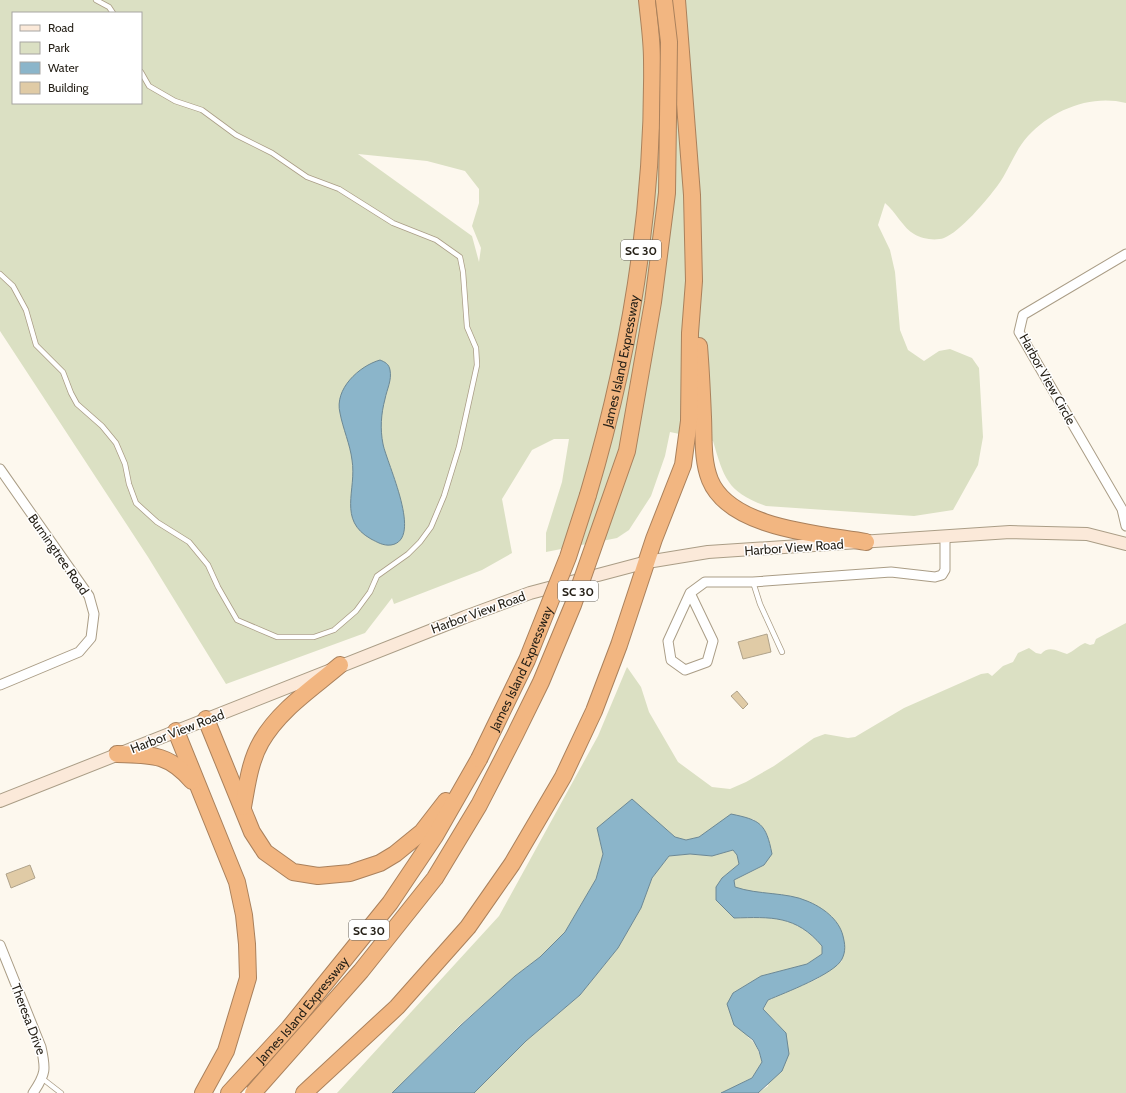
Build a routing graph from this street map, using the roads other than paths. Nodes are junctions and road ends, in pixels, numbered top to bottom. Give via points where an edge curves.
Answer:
1 (96, 0) edge
2 (647, 0) edge
3 (664, 0) edge
4 (677, 0) edge
5 (112, 12) edge
6 (142, 74) edge
7 (1126, 254) edge
8 (0, 274) edge
9 (694, 281) junction
10 (0, 469) edge
11 (1126, 526) edge
12 (945, 536) junction
13 (866, 542) junction
14 (1126, 544) edge
15 (647, 562) junction
16 (753, 582) junction
17 (690, 593) junction
18 (782, 652) dead end
19 (340, 665) junction
20 (0, 684) edge
21 (206, 720) junction
22 (176, 731) junction
23 (117, 754) junction
24 (479, 759) junction
25 (199, 790) junction
26 (0, 801) edge
27 (243, 807) junction
28 (0, 945) edge
29 (43, 1079) junction
30 (233, 1089) edge
31 (33, 1093) edge
32 (60, 1093) edge
33 (203, 1093) edge
34 (253, 1093) edge
35 (304, 1093) edge

1 - 5 lane via 109,7
2 - 24 highway, James Island Expressway / SC 30, bridge via 652,59 650,154 642,249 616,394 599,459 568,557 527,660
3 - 34 highway, James Island Expressway / SC 30, bridge via 669,42 667,193 653,302 627,451 573,606 541,682 511,742 479,805 435,878 361,971
4 - 9 highway via 692,195
6 - 8 lane via 149,86 176,101 202,110 236,135 272,153 307,176 339,189 393,222 436,240 460,257 467,327 476,348 477,365 459,447 431,527 408,554 377,576 370,592 356,611 334,630 314,637 277,636 237,620 208,565 189,542 157,522 136,503 116,443 102,426 77,404 63,372 36,345 26,310 13,286
7 - 11 street, Harbor View Circle via 1023,315 1019,332 1122,509
9 - 13 highway via 702,376 704,454 710,480 718,495 740,512 783,528
9 - 15 highway via 686,448 678,478
10 - 20 street, Burningtree Road via 89,596 94,614 91,638 79,652
12 - 13 main road, Harbor View Road
12 - 14 main road, Harbor View Road via 1010,532 1087,534
12 - 16 street via 945,570 942,575 935,577 891,572
13 - 15 main road, Harbor View Road via 708,552
15 - 19 main road, Harbor View Road via 530,593
15 - 35 highway via 594,710 563,777 512,864 468,927 397,1007
16 - 17 street via 705,582
16 - 18 lane
17 - 17 street via 713,641 707,662 685,670 671,660 668,641
19 - 21 main road, Harbor View Road
19 - 27 highway via 282,714 260,742 250,771
21 - 22 main road, Harbor View Road
21 - 27 highway
22 - 23 main road, Harbor View Road
22 - 25 highway
23 - 25 highway via 151,756 172,762
23 - 26 main road, Harbor View Road
24 - 27 highway via 422,832 380,863 350,873 318,876 293,872 265,852 252,832
24 - 30 highway, James Island Expressway / SC 30 via 435,836 390,903 289,1028
25 - 33 highway via 236,882 244,915 248,978 226,1051
28 - 29 street, Theresa Drive via 41,1047 45,1064
29 - 31 street
29 - 32 lane

